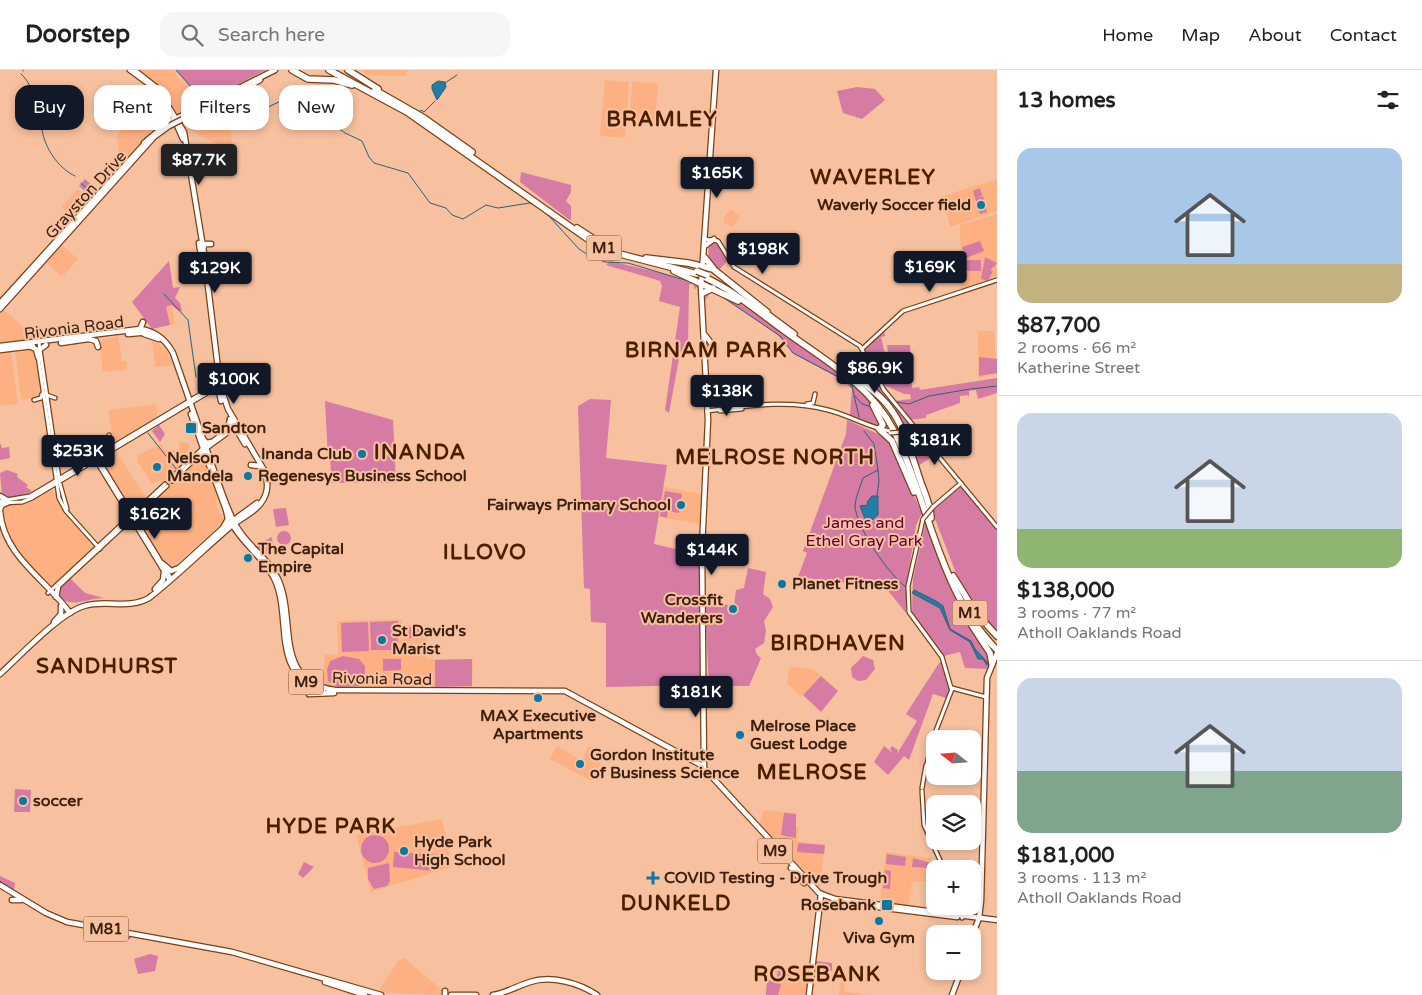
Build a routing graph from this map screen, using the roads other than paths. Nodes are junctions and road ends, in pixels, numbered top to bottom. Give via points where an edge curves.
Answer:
1 (132, 70) edge
2 (275, 70) edge
3 (281, 70) edge
4 (293, 70) edge
5 (329, 70) edge
6 (338, 70) edge
7 (348, 70) edge
8 (716, 70) edge
9 (260, 80) junction
10 (245, 85) edge
11 (251, 85) edge
12 (378, 96) junction
13 (395, 101) junction
14 (181, 116) edge
15 (181, 117) edge
16 (176, 118) junction
17 (181, 118) edge
18 (423, 120) junction
19 (171, 123) edge
20 (171, 123) edge
21 (171, 124) edge
22 (432, 126) junction
23 (158, 130) edge
24 (164, 130) edge
25 (183, 130) edge
26 (182, 133) junction
27 (152, 139) junction
28 (146, 147) junction
29 (138, 150) junction
30 (138, 156) junction
31 (121, 162) dead end
32 (128, 162) junction
33 (130, 170) dead end
34 (703, 239) junction
35 (714, 240) junction
36 (211, 244) dead end
37 (705, 246) junction
38 (203, 248) junction
39 (704, 258) junction
40 (715, 270) junction
41 (701, 277) junction
42 (997, 280) edge
43 (1, 307) edge
44 (752, 308) junction
45 (774, 318) junction
46 (144, 322) dead end
47 (210, 322) junction
48 (158, 329) dead end
49 (105, 330) dead end
50 (141, 331) junction
51 (110, 334) junction
52 (705, 334) junction
53 (159, 337) junction
54 (89, 339) junction
55 (65, 340) junction
56 (710, 343) dead end
57 (38, 345) junction
58 (0, 346) edge
59 (29, 347) junction
60 (98, 347) dead end
61 (862, 348) junction
62 (0, 350) edge
63 (38, 357) junction
64 (853, 379) junction
65 (217, 387) junction
66 (42, 388) junction
67 (46, 393) junction
68 (815, 394) dead end
69 (34, 400) dead end
70 (188, 403) junction
71 (48, 404) junction
72 (796, 404) junction
73 (725, 409) junction
74 (709, 412) junction
75 (194, 414) junction
76 (881, 419) junction
77 (230, 420) junction
78 (909, 422) junction
79 (235, 426) junction
80 (196, 428) junction
81 (880, 430) junction
82 (908, 430) junction
83 (889, 432) junction
84 (222, 433) junction
85 (202, 438) junction
86 (892, 441) junction
87 (121, 442) junction
88 (212, 442) junction
89 (930, 446) junction
90 (204, 450) junction
91 (106, 451) junction
92 (253, 457) junction
93 (96, 458) junction
94 (259, 466) junction
95 (57, 470) junction
96 (214, 470) junction
97 (68, 475) junction
98 (214, 477) junction
99 (108, 479) junction
100 (58, 481) junction
101 (961, 483) junction
102 (49, 486) junction
103 (60, 488) junction
104 (59, 492) junction
105 (0, 496) edge
106 (8, 501) junction
107 (0, 502) edge
108 (141, 507) junction
109 (128, 508) junction
110 (227, 509) junction
111 (0, 510) edge
112 (925, 511) junction
113 (241, 515) junction
114 (132, 517) junction
115 (931, 518) junction
116 (127, 524) junction
117 (234, 524) junction
118 (136, 527) junction
119 (997, 527) edge
120 (0, 532) edge
121 (216, 534) junction
122 (222, 534) junction
123 (242, 539) junction
124 (102, 548) junction
125 (162, 564) junction
126 (179, 569) junction
127 (164, 572) junction
128 (952, 574) junction
129 (171, 579) junction
130 (58, 587) junction
131 (155, 589) junction
132 (50, 593) junction
133 (284, 598) junction
134 (59, 602) junction
135 (74, 606) junction
136 (68, 612) junction
137 (286, 613) junction
138 (54, 622) junction
139 (995, 635) edge
140 (997, 646) edge
141 (994, 660) edge
142 (0, 671) edge
143 (0, 674) edge
144 (704, 680) junction
145 (698, 687) dead end
146 (951, 688) junction
147 (326, 689) junction
148 (560, 689) junction
149 (574, 689) dead end
150 (552, 690) junction
151 (334, 693) junction
152 (344, 693) junction
153 (309, 694) dead end
154 (986, 698) junction
155 (704, 768) junction
156 (940, 860) edge
157 (0, 886) edge
158 (986, 890) dead end
159 (11, 894) junction
160 (822, 896) junction
161 (981, 899) joint
162 (21, 900) junction
163 (978, 915) edge
164 (980, 915) edge
165 (980, 915) edge
166 (962, 917) junction
167 (970, 917) junction
168 (980, 919) junction
169 (997, 922) edge
170 (977, 925) edge
171 (978, 925) edge
172 (563, 976) dead end
173 (959, 980) edge
174 (565, 982) junction
175 (365, 995) edge
176 (381, 995) edge
177 (451, 995) edge
178 (476, 995) edge
179 (493, 995) edge
180 (503, 995) edge
181 (596, 995) edge
182 (810, 995) edge
183 (954, 995) edge

1 - 16 main road via 154,88
2 - 10 main road, Grayston Drive
3 - 9 main road, Grayston Drive
4 - 12 highway via 308,78 347,83
5 - 12 highway, M1
6 - 13 highway, M1
7 - 13 highway
8 - 34 main road
9 - 11 main road
9 - 27 main road, Grayston Drive, bridge via 169,126
12 - 18 highway, M1
13 - 18 highway, M1
14 - 16 main road
15 - 16 main road
16 - 19 main road
16 - 20 main road
16 - 26 main road
17 - 27 main road, Grayston Drive, bridge via 168,124
18 - 22 highway, M1
21 - 26 main road
22 - 41 highway, M1 via 594,239
22 - 41 highway, M1 via 582,236 605,249
23 - 29 main road
24 - 28 main road
25 - 26 main road
26 - 38 main road
26 - 47 main road
27 - 28 main road, Grayston Drive
27 - 29 main road, Grayston Drive
28 - 30 main road, Grayston Drive
29 - 32 main road, Grayston Drive
30 - 33 main road
30 - 43 main road, Grayston Drive
31 - 32 main road
32 - 43 main road, Grayston Drive
34 - 35 street
34 - 37 main road
34 - 37 main road
35 - 37 main road
35 - 61 street via 721,244 730,264
36 - 38 main road via 204,244
37 - 39 main road
38 - 47 main road
39 - 40 highway
39 - 41 highway
40 - 41 highway
40 - 45 highway
41 - 44 highway, M1
41 - 44 highway via 707,289 713,288
41 - 45 highway, M1 via 728,286
41 - 52 main road
41 - 74 main road
42 - 61 street via 906,310
44 - 64 highway, M1
45 - 64 highway, M1
46 - 50 main road
47 - 65 main road
48 - 53 main road
49 - 51 main road
50 - 51 main road, Rivonia Road / M9
50 - 53 main road
50 - 53 main road, Rivonia Road / M9 via 151,331
50 - 54 main road, Rivonia Road / M9
51 - 55 main road, Rivonia Road / M9 via 78,335
52 - 56 main road
52 - 74 main road
53 - 70 main road, Rivonia Road / M9 via 173,353
54 - 55 main road, Rivonia Road / M9
54 - 60 main road via 96,340
55 - 57 main road, Rivonia Road / M9
55 - 57 main road, Rivonia Road / M9
57 - 58 main road, Rivonia Road / M9
57 - 59 main road, Rivonia Road / M9
57 - 63 street
57 - 67 street
59 - 62 main road, Rivonia Road / M9
59 - 63 main road via 36,349
61 - 78 street via 881,386
63 - 66 street
64 - 76 highway
64 - 82 highway via 886,401
64 - 112 highway, M1 via 890,425
64 - 115 highway, M1 via 875,397 895,426
65 - 70 street
65 - 70 street
65 - 77 main road
65 - 79 main road
66 - 69 street via 42,398
66 - 95 street
67 - 71 street
67 - 71 street via 53,398
68 - 72 street via 811,404
70 - 75 main road, Rivonia Road / M9
70 - 80 main road, Rivonia Road / M9
70 - 87 street
70 - 93 street
71 - 95 street
72 - 73 street via 744,404
72 - 81 street via 834,412
73 - 74 street
73 - 81 street via 795,406 831,412
74 - 144 main road via 702,548
74 - 155 main road via 704,545
75 - 80 main road
75 - 85 main road, Rivonia Road / M9
76 - 81 highway via 883,425
76 - 83 highway
77 - 79 main road
77 - 84 main road
78 - 82 street
78 - 82 street
79 - 84 street
79 - 90 street
79 - 92 main road
79 - 117 main road via 262,466 267,480 264,498
80 - 90 main road, Rivonia Road / M9
81 - 83 street
81 - 86 highway
82 - 83 street, bridge
82 - 89 street
82 - 89 street via 917,432
82 - 115 highway
83 - 86 highway
84 - 88 street
85 - 88 main road via 207,443
85 - 90 main road, Rivonia Road / M9
86 - 112 highway
87 - 91 street
87 - 91 street via 116,443 110,437
88 - 90 street
89 - 101 street
90 - 90 street via 171,480
90 - 96 main road, Rivonia Road / M9
90 - 98 main road, Rivonia Road / M9
91 - 93 street
92 - 94 main road
92 - 94 main road via 251,465
93 - 97 street
93 - 99 street
94 - 113 main road via 264,481 263,493 256,504
95 - 97 street
95 - 100 street
95 - 102 street
96 - 98 main road
96 - 110 main road, Rivonia Road / M9 via 220,485 225,487
97 - 100 street
97 - 103 street
98 - 110 main road, Rivonia Road / M9
99 - 109 street
99 - 114 street
100 - 102 street
100 - 103 street
100 - 104 street
101 - 119 street
101 - 146 street, bridge via 923,518 908,588 909,614 942,657
102 - 104 street
102 - 106 street
103 - 124 street via 67,509
104 - 124 street via 64,508
105 - 106 main road
106 - 107 street
106 - 111 main road
108 - 109 street via 133,512
108 - 114 street
108 - 114 street via 166,485
109 - 114 street
110 - 113 main road via 234,516
110 - 117 main road, Rivonia Road / M9
110 - 121 main road via 227,522
111 - 132 main road via 8,543
112 - 141 highway, M1 via 972,626
113 - 117 main road
114 - 116 street
114 - 118 street
114 - 124 street
114 - 125 street
115 - 128 highway, M1
116 - 118 street
116 - 124 street
117 - 121 main road
117 - 122 main road
117 - 123 main road, Rivonia Road / M9
117 - 133 main road, Rivonia Road / M9 via 275,572
118 - 127 street
120 - 132 main road via 10,550
121 - 126 main road
122 - 123 main road via 232,531
122 - 126 main road
123 - 151 main road, Rivonia Road / M9 via 276,583 282,605 286,649 292,666 308,684
124 - 130 street
124 - 132 street
125 - 126 main road via 171,571
125 - 129 street
126 - 129 main road
127 - 129 street
127 - 131 main road via 163,580
128 - 139 highway via 968,603
128 - 140 highway, M1 via 969,611
129 - 131 main road
129 - 136 main road via 138,603 122,606 93,604
130 - 132 street
130 - 134 main road
131 - 135 main road via 134,601 94,601
132 - 134 main road
132 - 134 main road
133 - 137 main road, Rivonia Road / M9
133 - 137 main road via 291,606
134 - 135 main road
134 - 136 main road
134 - 138 main road via 61,614
135 - 136 main road
136 - 138 main road
136 - 143 main road
137 - 147 main road, Rivonia Road / M9 via 293,660 309,680
138 - 142 main road
141 - 154 main road
144 - 145 main road
144 - 155 main road
146 - 154 street
146 - 156 street via 922,791 924,825
147 - 150 main road, Rivonia Road / M9
147 - 152 main road
148 - 149 main road
148 - 150 main road, M9
148 - 155 main road, M9
150 - 152 main road, Rivonia Road / M9
150 - 155 main road, M9 via 570,695
151 - 152 main road, Rivonia Road / M9
151 - 153 main road
154 - 161 main road
155 - 160 main road, M9 via 801,878
157 - 159 main road, M81
157 - 176 main road, M81 via 68,922 232,952
158 - 161 main road
159 - 162 main road, M81
159 - 162 main road via 12,900
160 - 166 main road, M9
160 - 182 main road
162 - 175 main road, M81 via 50,919 68,925 252,959
163 - 167 main road
164 - 168 main road
165 - 168 main road
166 - 167 main road, M9
166 - 168 main road, M9
167 - 168 main road, M9
168 - 169 main road, M9
168 - 170 main road
168 - 171 main road
172 - 174 main road
173 - 183 main road
174 - 179 main road via 537,980
174 - 181 main road
177 - 178 main road
180 - 181 main road via 531,984 551,981

